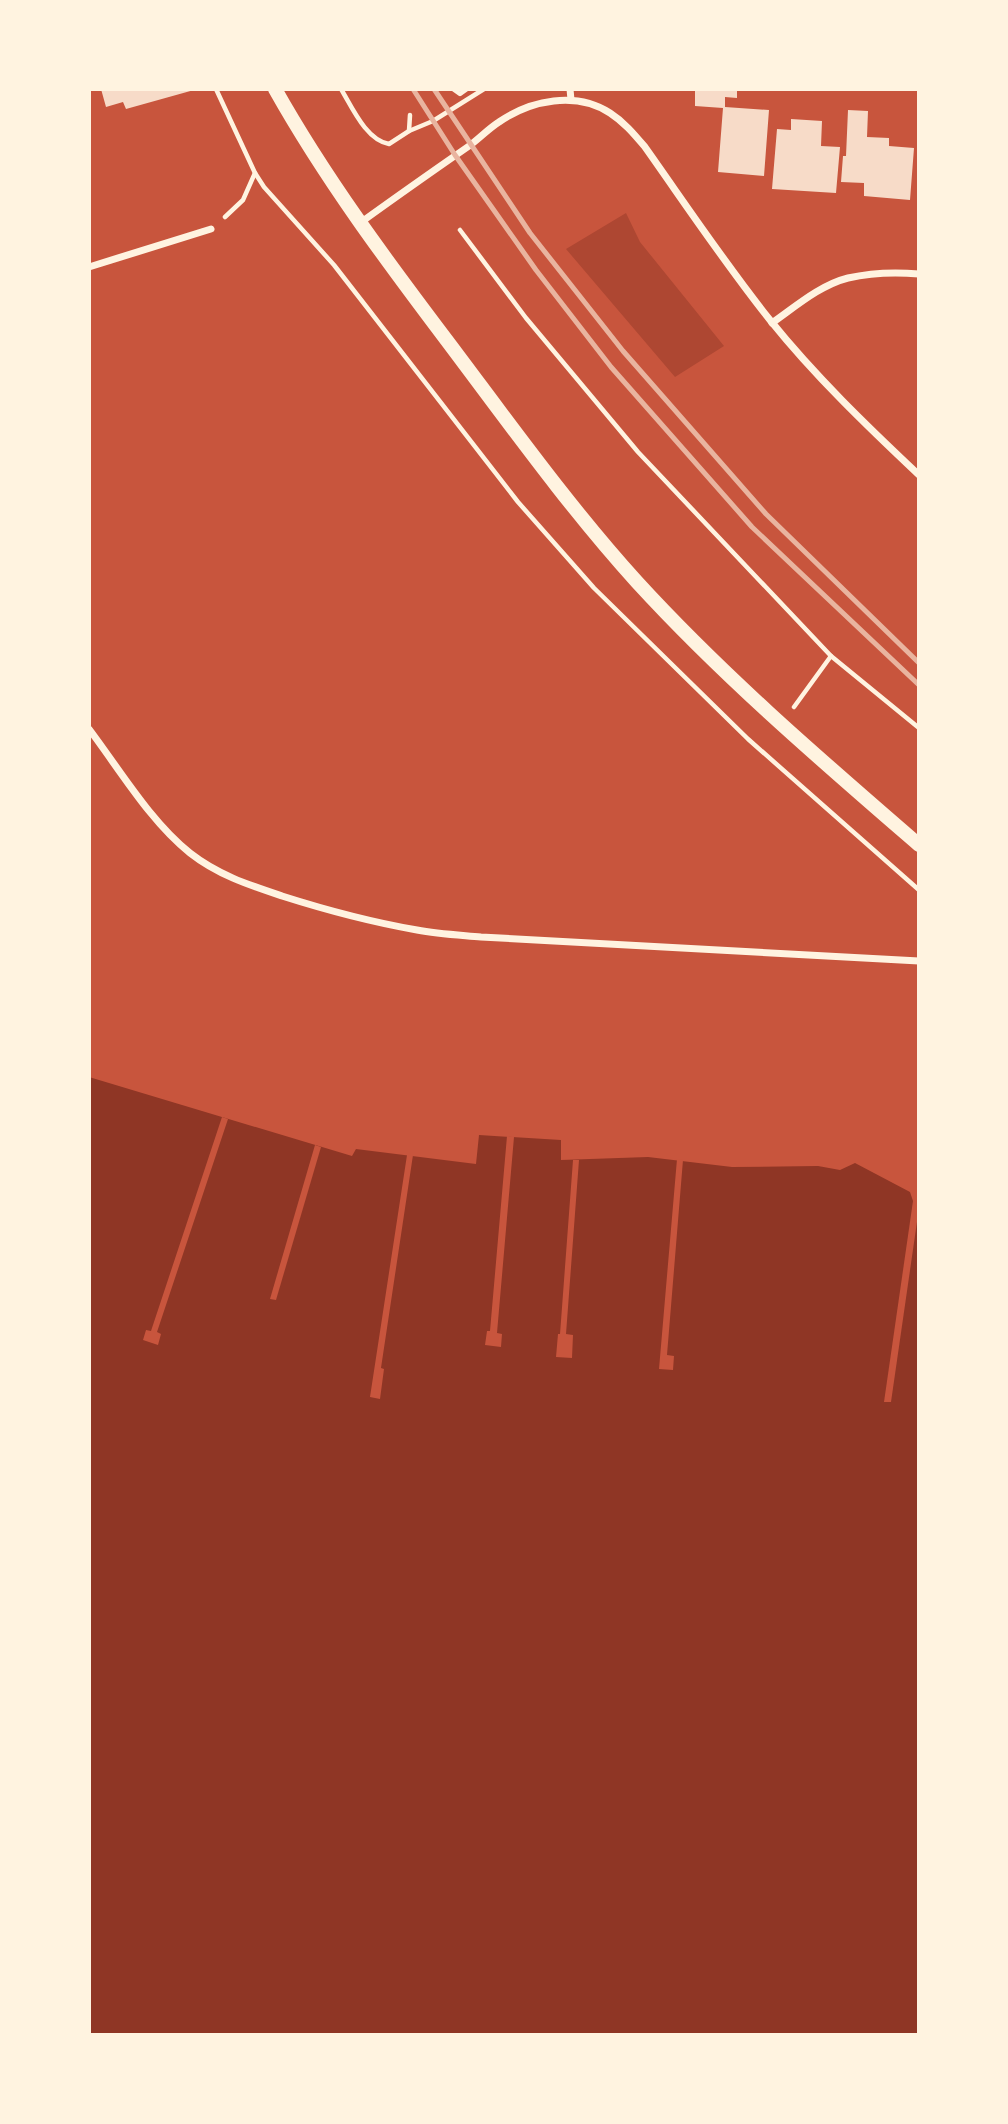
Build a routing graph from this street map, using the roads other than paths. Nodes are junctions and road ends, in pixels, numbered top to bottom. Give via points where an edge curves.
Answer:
1 (275, 89) edge
2 (570, 89) edge
3 (571, 100) junction
4 (360, 223) junction
5 (211, 229) road end
6 (89, 267) edge
7 (919, 274) edge
8 (772, 323) junction
9 (919, 475) edge
10 (89, 729) edge
11 (919, 845) edge
12 (919, 961) edge

1 - 4 main road
2 - 3 street
3 - 4 street via 531,105 498,122
3 - 8 street via 592,104 629,128
4 - 11 main road via 545,471 636,581 780,723
5 - 6 street
7 - 8 street via 846,279 820,290
8 - 9 street
10 - 12 street via 171,836 207,866 315,906 419,931 481,937

